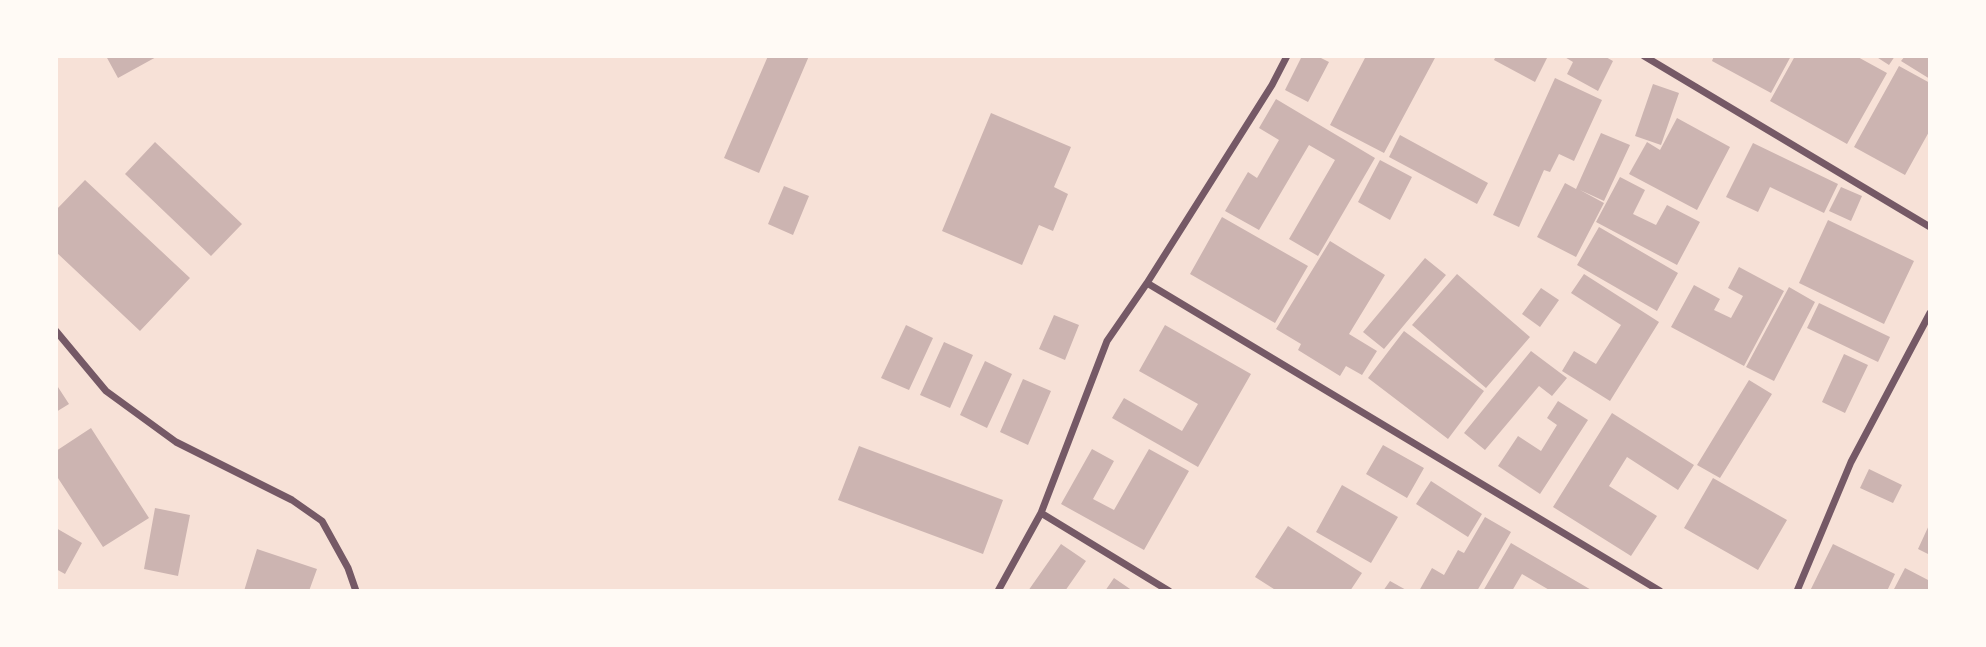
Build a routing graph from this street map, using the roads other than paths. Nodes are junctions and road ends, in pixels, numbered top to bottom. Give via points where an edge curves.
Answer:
1 (1287, 56) edge
2 (1644, 56) edge
3 (1930, 227) edge
4 (1147, 283) junction
5 (1930, 313) edge
6 (56, 331) edge
7 (1041, 513) junction
8 (356, 591) edge
9 (998, 591) edge
10 (1169, 591) edge
11 (1660, 591) edge
12 (1797, 591) edge

1 - 4 street
2 - 3 street
4 - 7 street via 1107,341
4 - 11 street
5 - 12 street via 1852,463
6 - 8 street via 106,391 176,442 292,500 322,521
7 - 9 street
7 - 10 street

